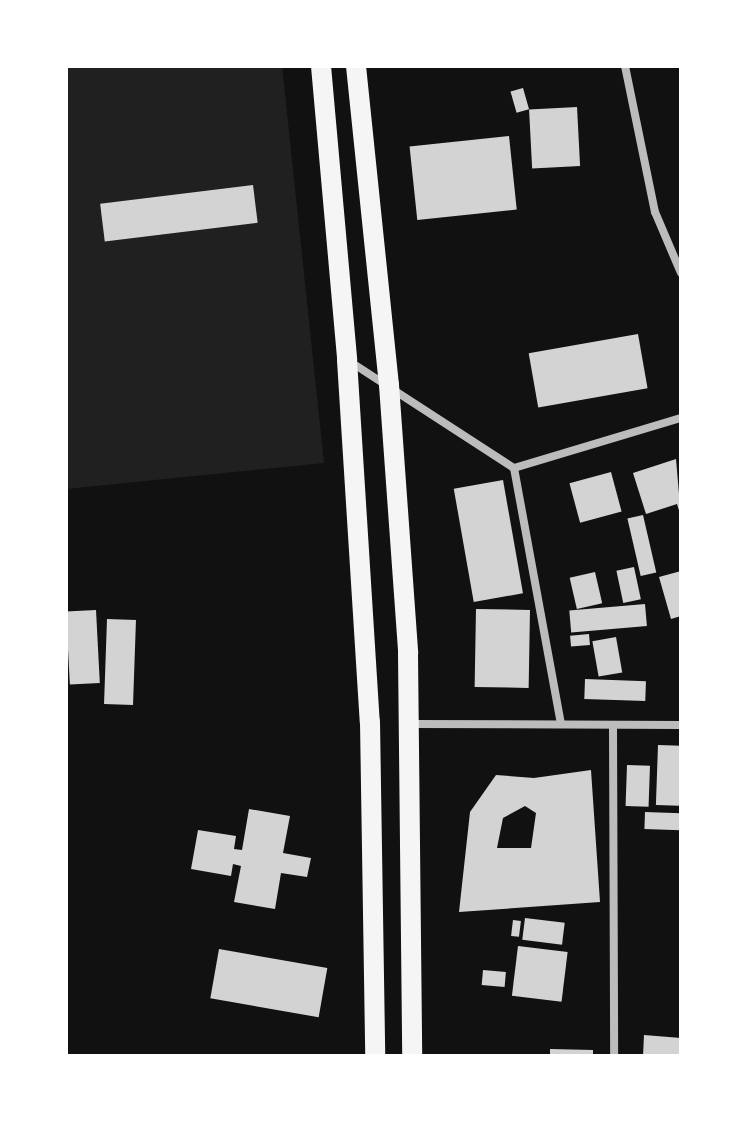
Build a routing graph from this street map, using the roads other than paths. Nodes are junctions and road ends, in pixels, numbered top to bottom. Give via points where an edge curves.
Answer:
1 (321, 66) edge
2 (356, 66) edge
3 (625, 66) edge
4 (681, 273) edge
5 (347, 360) junction
6 (389, 385) junction
7 (681, 418) edge
8 (514, 468) junction
9 (411, 724) junction
10 (561, 724) junction
11 (613, 725) junction
12 (681, 725) edge
13 (375, 1056) edge
14 (412, 1056) edge
15 (614, 1056) edge

1 - 5 main road
2 - 6 main road
3 - 4 street via 655,212
5 - 6 street
5 - 13 main road via 370,722
6 - 8 street
6 - 9 main road
7 - 8 street
8 - 10 street
9 - 10 street
9 - 14 main road
10 - 11 street
11 - 12 street
11 - 15 street

